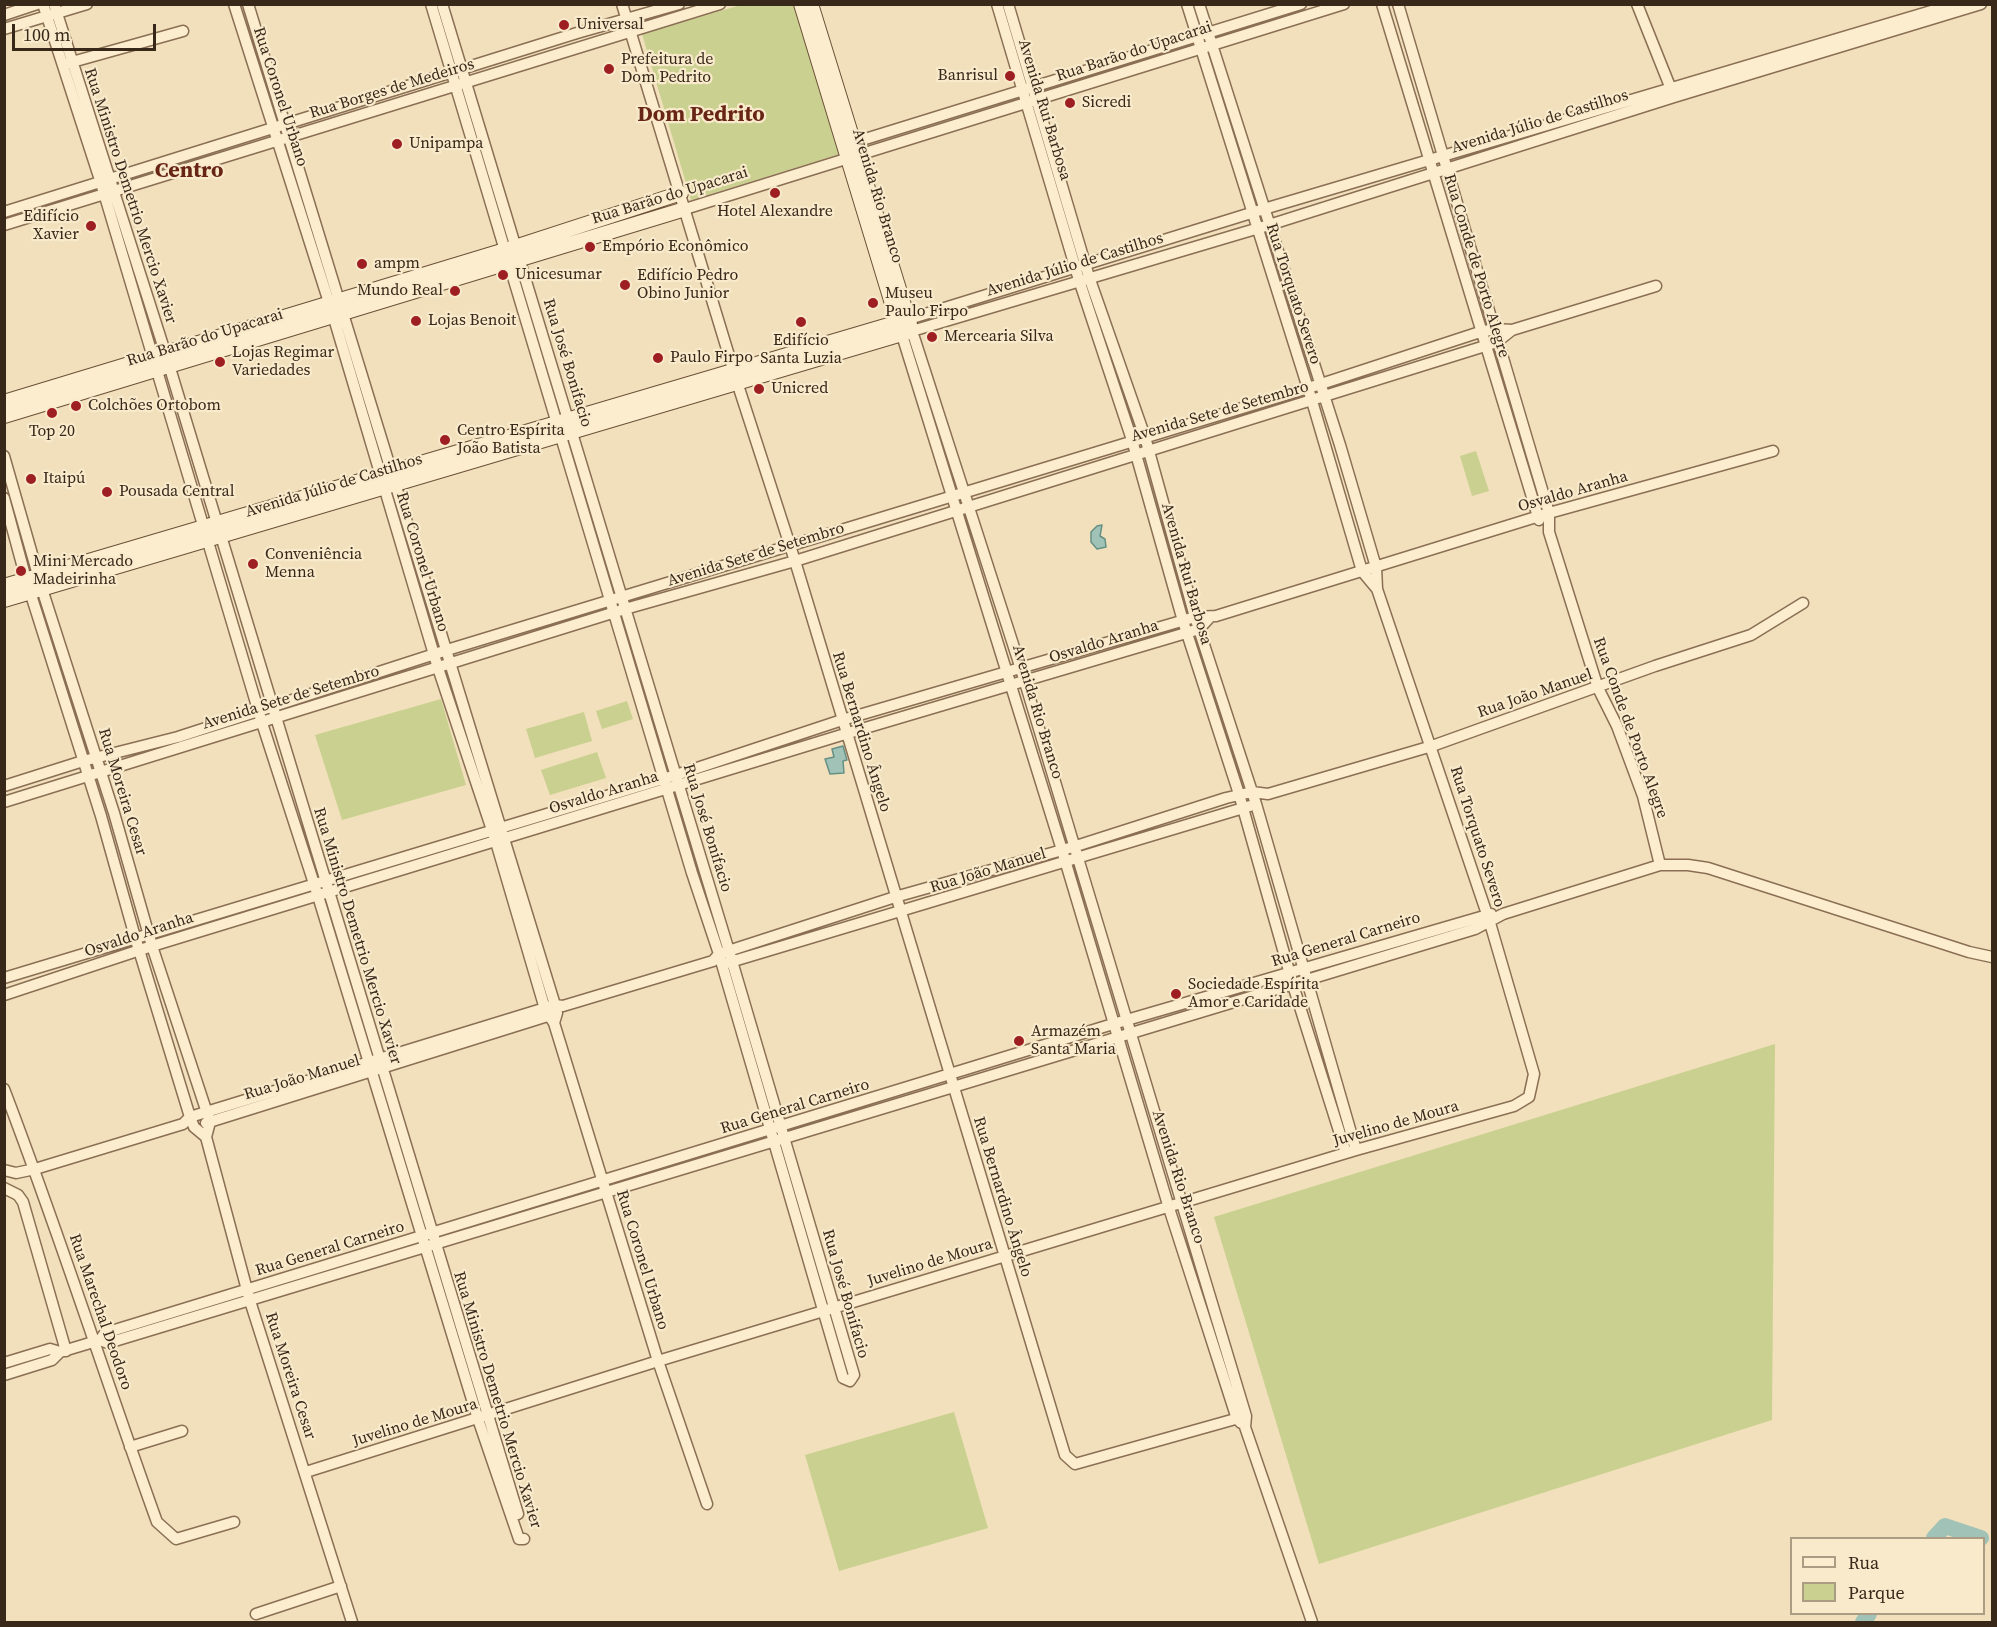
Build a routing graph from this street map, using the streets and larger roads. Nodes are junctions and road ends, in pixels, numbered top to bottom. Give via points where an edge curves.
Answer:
1 (38, 4) edge
2 (43, 4) edge
3 (87, 4) edge
4 (234, 4) edge
5 (248, 4) edge
6 (431, 4) edge
7 (442, 4) edge
8 (622, 4) edge
9 (720, 4) edge
10 (801, 4) edge
11 (811, 4) edge
12 (997, 4) edge
13 (1008, 4) edge
14 (1187, 4) edge
15 (1199, 4) edge
16 (1301, 4) edge
17 (1344, 4) edge
18 (1382, 4) edge
19 (1398, 4) edge
20 (1637, 4) edge
21 (1955, 4) edge
22 (1981, 4) edge
23 (1287, 9) junction
24 (674, 10) edge
25 (53, 11) edge
26 (4, 15) edge
27 (627, 20) junction
28 (1292, 21) junction
29 (4, 29) edge
30 (183, 31) dead end
31 (631, 32) junction
32 (578, 33) junction
33 (1203, 35) junction
34 (260, 41) junction
35 (247, 46) junction
36 (582, 47) junction
37 (1207, 47) junction
38 (1794, 56) junction
39 (824, 58) junction
40 (67, 64) junction
41 (1109, 64) junction
42 (1417, 71) junction
43 (456, 72) junction
44 (1403, 75) junction
45 (1074, 76) junction
46 (1113, 76) junction
47 (460, 83) junction
48 (1078, 88) junction
49 (1028, 90) junction
50 (1673, 92) junction
51 (368, 98) junction
52 (1032, 102) junction
53 (372, 111) junction
54 (279, 125) junction
55 (1551, 129) junction
56 (289, 137) junction
57 (278, 140) junction
58 (232, 141) junction
59 (851, 150) junction
60 (237, 153) junction
61 (1442, 157) junction
62 (1429, 160) junction
63 (1250, 164) junction
64 (152, 166) junction
65 (1237, 168) junction
66 (1445, 169) junction
67 (1432, 173) junction
68 (156, 178) junction
69 (106, 181) junction
70 (109, 193) junction
71 (681, 193) junction
72 (58, 196) junction
73 (63, 207) junction
74 (685, 209) junction
75 (1264, 209) junction
76 (4, 212) edge
77 (1251, 213) junction
78 (309, 219) junction
79 (4, 225) edge
80 (1269, 225) junction
81 (1256, 228) junction
82 (1470, 249) junction
83 (1456, 251) junction
84 (512, 255) junction
85 (1081, 266) junction
86 (1084, 279) junction
87 (1034, 281) junction
88 (1656, 286) dead end
89 (1038, 293) junction
90 (1295, 303) junction
91 (953, 305) junction
92 (1282, 307) junction
93 (336, 308) junction
94 (957, 318) junction
95 (1098, 319) junction
96 (905, 327) junction
97 (1495, 329) junction
98 (1512, 330) junction
99 (1480, 332) junction
100 (1498, 341) junction
101 (1485, 346) junction
102 (161, 362) junction
103 (1362, 371) junction
104 (735, 376) junction
105 (1321, 384) junction
106 (1366, 384) junction
107 (1512, 387) junction
108 (1308, 388) junction
109 (1498, 391) junction
110 (1325, 397) junction
111 (1312, 401) junction
112 (4, 402) edge
113 (4, 416) edge
114 (565, 427) junction
115 (1145, 437) junction
116 (1132, 440) junction
117 (1340, 445) junction
118 (1148, 449) junction
119 (1326, 449) junction
120 (1773, 451) dead end
121 (1135, 453) junction
122 (5, 460) edge
123 (387, 480) junction
124 (1160, 491) junction
125 (964, 492) junction
126 (1147, 495) junction
127 (953, 496) junction
128 (4, 498) edge
129 (962, 507) junction
130 (1549, 513) junction
131 (1536, 517) junction
132 (408, 529) junction
133 (213, 532) junction
134 (397, 532) junction
135 (1549, 532) junction
136 (27, 534) junction
137 (15, 537) junction
138 (790, 546) junction
139 (795, 561) junction
140 (986, 561) junction
141 (974, 565) junction
142 (1376, 567) junction
143 (1362, 572) junction
144 (34, 583) junction
145 (4, 586) edge
146 (1377, 589) junction
147 (616, 599) junction
148 (4, 600) edge
149 (1803, 603) dead end
150 (620, 611) junction
151 (1195, 617) junction
152 (1210, 617) junction
153 (1183, 621) junction
154 (240, 623) junction
155 (1199, 629) junction
156 (1186, 633) junction
157 (58, 640) junction
158 (47, 644) junction
159 (447, 650) junction
160 (434, 654) junction
161 (452, 664) junction
162 (438, 668) junction
163 (1021, 669) junction
164 (1007, 673) junction
165 (1024, 681) junction
166 (1011, 686) junction
167 (1598, 688) junction
168 (1224, 704) junction
169 (272, 706) junction
170 (1211, 708) junction
171 (259, 710) junction
172 (81, 711) junction
173 (68, 714) junction
174 (276, 719) junction
175 (842, 720) junction
176 (262, 723) junction
177 (845, 734) junction
178 (179, 742) junction
179 (1432, 746) junction
180 (95, 758) junction
181 (83, 761) junction
182 (1048, 764) junction
183 (1036, 768) junction
184 (100, 773) junction
185 (87, 777) junction
186 (671, 782) junction
187 (4, 786) edge
188 (1252, 792) junction
189 (1239, 794) junction
190 (1268, 794) junction
191 (4, 802) edge
192 (1256, 804) junction
193 (1243, 808) junction
194 (114, 813) junction
195 (101, 816) junction
196 (1137, 826) junction
197 (497, 828) junction
198 (1141, 839) junction
199 (500, 841) junction
200 (1068, 848) junction
201 (1071, 861) junction
202 (1004, 866) junction
203 (1660, 866) junction
204 (704, 870) junction
205 (692, 873) junction
206 (1008, 880) junction
207 (326, 881) junction
208 (314, 884) junction
209 (1280, 889) junction
210 (1266, 892) junction
211 (330, 893) junction
212 (318, 896) junction
213 (895, 897) junction
214 (899, 913) junction
215 (1488, 919) junction
216 (812, 924) junction
217 (149, 934) junction
218 (816, 937) junction
219 (135, 938) junction
220 (1101, 939) junction
221 (1089, 943) junction
222 (152, 946) junction
223 (139, 951) junction
224 (1992, 957) edge
225 (723, 958) junction
226 (53, 963) junction
227 (1290, 973) junction
228 (1304, 975) junction
229 (4, 978) edge
230 (57, 978) junction
231 (1293, 985) junction
232 (4, 995) edge
233 (1207, 997) junction
234 (1211, 1010) junction
235 (554, 1012) junction
236 (1127, 1020) junction
237 (178, 1024) junction
238 (1113, 1024) junction
239 (164, 1028) junction
240 (1082, 1033) junction
241 (1131, 1034) junction
242 (1118, 1038) junction
243 (459, 1039) junction
244 (1044, 1045) junction
245 (1086, 1047) junction
246 (373, 1059) junction
247 (998, 1059) junction
248 (1047, 1059) junction
249 (1331, 1066) junction
250 (1319, 1070) junction
251 (377, 1071) junction
252 (1003, 1073) junction
253 (949, 1074) junction
254 (912, 1086) junction
255 (953, 1088) junction
256 (4, 1089) edge
257 (285, 1093) junction
258 (1529, 1097) joint
259 (914, 1099) junction
260 (864, 1101) junction
261 (1153, 1109) junction
262 (825, 1113) junction
263 (867, 1113) junction
264 (1140, 1113) junction
265 (208, 1117) junction
266 (189, 1123) junction
267 (827, 1125) junction
268 (777, 1134) junction
269 (206, 1137) junction
270 (1351, 1151) junction
271 (35, 1169) junction
272 (4, 1170) edge
273 (16, 1173) junction
274 (604, 1187) junction
275 (4, 1188) edge
276 (1181, 1204) junction
277 (1169, 1208) junction
278 (526, 1211) junction
279 (483, 1218) junction
280 (486, 1230) junction
281 (427, 1235) junction
282 (388, 1247) junction
283 (431, 1247) junction
284 (1005, 1256) junction
285 (391, 1258) junction
286 (352, 1264) junction
287 (1199, 1282) junction
288 (248, 1295) junction
289 (829, 1310) junction
290 (94, 1342) junction
291 (65, 1351) junction
292 (33, 1360) junction
293 (658, 1361) junction
294 (4, 1363) edge
295 (4, 1375) edge
296 (482, 1418) junction
297 (1243, 1421) junction
298 (182, 1431) dead end
299 (130, 1447) junction
300 (306, 1472) junction
301 (707, 1504) dead end
302 (234, 1522) dead end
303 (341, 1586) junction
304 (256, 1614) dead end
305 (352, 1623) edge
306 (1312, 1623) edge

1 - 26 street
2 - 25 street, Rua Ministro Demetrio Mercio Xavier
3 - 25 street
4 - 35 street, Rua Coronel Urbano
5 - 34 street, Rua Coronel Urbano
6 - 43 street, Rua José Bonifacio
7 - 43 street, Rua José Bonifacio
8 - 27 street, Rua Bernardino Ângelo
9 - 24 street, Rua Borges de Medeiros
10 - 39 street, Avenida Rio Branco
11 - 39 street, Avenida Rio Branco
12 - 49 street, Avenida Rui Barbosa
13 - 49 street, Avenida Rui Barbosa
14 - 33 street, Rua Torquato Severo
15 - 33 street, Rua Torquato Severo
16 - 23 street, Rua Barão do Upacarai
17 - 28 street, Rua Barão do Upacarai
18 - 44 street, Rua Conde de Porto Alegre
19 - 42 street, Rua Conde de Porto Alegre
20 - 50 street
21 - 38 street, Avenida Júlio de Castilhos
22 - 38 street, Avenida Júlio de Castilhos
23 - 28 street
23 - 33 street, Rua Barão do Upacarai
24 - 27 street, Rua Borges de Medeiros
24 - 31 street, Rua Borges de Medeiros
25 - 29 street
25 - 40 street, Rua Ministro Demetrio Mercio Xavier
27 - 31 street, Rua Bernardino Ângelo
27 - 32 street, Rua Borges de Medeiros
28 - 37 street, Rua Barão do Upacarai
30 - 40 street
31 - 36 street, Rua Borges de Medeiros
31 - 71 street, Rua Bernardino Ângelo
32 - 36 street
32 - 43 street, Rua Borges de Medeiros
33 - 37 street, Rua Torquato Severo
33 - 41 street, Rua Barão do Upacarai
34 - 35 street
34 - 54 street, Rua Coronel Urbano
35 - 54 street, Rua Coronel Urbano
36 - 47 street, Rua Borges de Medeiros
37 - 46 street, Rua Barão do Upacarai
37 - 63 street, Rua Torquato Severo
37 - 65 street, Rua Torquato Severo
38 - 50 street, Avenida Júlio de Castilhos
39 - 59 street, Avenida Rio Branco
40 - 69 street, Rua Ministro Demetrio Mercio Xavier
41 - 45 street, Rua Barão do Upacarai
41 - 46 street
42 - 44 street
42 - 61 street, Rua Conde de Porto Alegre
43 - 47 street, Rua José Bonifacio
43 - 51 street, Rua Borges de Medeiros
44 - 62 street, Rua Conde de Porto Alegre
45 - 48 street
45 - 49 street, Rua Barão do Upacarai
46 - 48 street, Rua Barão do Upacarai
47 - 53 street, Rua Borges de Medeiros
47 - 84 street, Rua José Bonifacio
48 - 52 street, Rua Barão do Upacarai
49 - 52 street, Avenida Rui Barbosa
49 - 59 street, Rua Barão do Upacarai
50 - 55 street, Avenida Júlio de Castilhos
51 - 53 street
51 - 54 street, Rua Borges de Medeiros
52 - 59 street, Rua Barão do Upacarai
52 - 85 street, Avenida Rui Barbosa
53 - 56 street, Rua Borges de Medeiros
54 - 56 street, Rua Coronel Urbano
54 - 57 street, Rua Coronel Urbano
54 - 58 street, Rua Borges de Medeiros
55 - 61 street, Avenida Júlio de Castilhos
55 - 66 street, Avenida Júlio de Castilhos
56 - 57 street, Rua Borges de Medeiros
56 - 78 street, Rua Coronel Urbano
57 - 60 street, Rua Borges de Medeiros
57 - 78 street, Rua Coronel Urbano
58 - 60 street
58 - 64 street, Rua Borges de Medeiros
59 - 74 street, Rua Barão do Upacarai
59 - 96 street, Avenida Rio Branco
60 - 68 street, Rua Borges de Medeiros
61 - 62 street, Avenida Júlio de Castilhos
61 - 66 street, Rua Conde de Porto Alegre
62 - 67 street, Rua Conde de Porto Alegre
62 - 75 street, Avenida Júlio de Castilhos
63 - 65 street
63 - 75 street, Rua Torquato Severo
64 - 68 street
64 - 69 street, Rua Borges de Medeiros
65 - 77 street, Rua Torquato Severo
66 - 67 street, Avenida Júlio de Castilhos
66 - 82 street, Rua Conde de Porto Alegre
67 - 80 street, Avenida Júlio de Castilhos
67 - 83 street, Rua Conde de Porto Alegre
68 - 70 street, Rua Borges de Medeiros
69 - 70 street, Rua Ministro Demetrio Mercio Xavier
69 - 72 street, Rua Borges de Medeiros
70 - 73 street, Rua Borges de Medeiros
70 - 102 street, Rua Ministro Demetrio Mercio Xavier
71 - 74 street, Rua Bernardino Ângelo
71 - 84 street, Rua Barão do Upacarai
72 - 73 street
72 - 76 street, Rua Borges de Medeiros
73 - 79 street, Rua Borges de Medeiros
74 - 84 street, Rua Barão do Upacarai
74 - 104 street, Rua Bernardino Ângelo
75 - 77 street, Avenida Júlio de Castilhos
75 - 80 street, Rua Torquato Severo
77 - 81 street, Rua Torquato Severo
77 - 85 street, Avenida Júlio de Castilhos
78 - 93 street, Rua Coronel Urbano
80 - 81 street, Avenida Júlio de Castilhos
80 - 90 street, Rua Torquato Severo
81 - 86 street, Avenida Júlio de Castilhos
81 - 92 street, Rua Torquato Severo
82 - 83 street
82 - 97 street, Rua Conde de Porto Alegre
83 - 99 street, Rua Conde de Porto Alegre
84 - 93 street, Rua Barão do Upacarai
84 - 114 street, Rua José Bonifacio
85 - 86 street, Avenida Rui Barbosa
85 - 87 street, Avenida Júlio de Castilhos
86 - 89 street, Avenida Júlio de Castilhos
86 - 95 street, Avenida Rui Barbosa
87 - 89 street
87 - 91 street, Avenida Júlio de Castilhos
88 - 98 street, Avenida Sete de Setembro
89 - 94 street, Avenida Júlio de Castilhos
90 - 92 street
90 - 105 street, Rua Torquato Severo
91 - 94 street
91 - 96 street, Avenida Júlio de Castilhos
92 - 108 street, Rua Torquato Severo
93 - 102 street, Rua Barão do Upacarai
93 - 123 street, Rua Coronel Urbano
94 - 96 street, Avenida Júlio de Castilhos
95 - 115 street, Avenida Rui Barbosa
95 - 116 street, Avenida Rui Barbosa
96 - 104 street, Avenida Júlio de Castilhos
96 - 125 street, Avenida Rio Branco
96 - 127 street, Avenida Rio Branco
97 - 98 street, Avenida Sete de Setembro
97 - 99 street, Avenida Sete de Setembro
97 - 100 street, Rua Conde de Porto Alegre
98 - 100 street, Avenida Sete de Setembro
99 - 101 street, Rua Conde de Porto Alegre
99 - 103 street, Avenida Sete de Setembro
100 - 101 street, Avenida Sete de Setembro
100 - 107 street, Rua Conde de Porto Alegre
101 - 106 street, Avenida Sete de Setembro
101 - 109 street, Rua Conde de Porto Alegre
102 - 112 street, Rua Barão do Upacarai
102 - 113 street, Rua Barão do Upacarai
102 - 133 street, Rua Ministro Demetrio Mercio Xavier
103 - 105 street, Avenida Sete de Setembro
103 - 106 street
104 - 114 street, Avenida Júlio de Castilhos
104 - 138 street, Rua Bernardino Ângelo
105 - 108 street, Avenida Sete de Setembro
105 - 110 street, Rua Torquato Severo
106 - 110 street, Avenida Sete de Setembro
107 - 109 street
107 - 130 street, Rua Conde de Porto Alegre
108 - 111 street, Rua Torquato Severo
108 - 115 street, Avenida Sete de Setembro
109 - 131 street, Rua Conde de Porto Alegre
110 - 111 street, Avenida Sete de Setembro
110 - 117 street, Rua Torquato Severo
111 - 118 street, Avenida Sete de Setembro
111 - 119 street, Rua Torquato Severo
114 - 123 street, Avenida Júlio de Castilhos
114 - 147 street, Rua José Bonifacio
115 - 116 street, Avenida Sete de Setembro
115 - 118 street, Avenida Rui Barbosa
116 - 121 street, Avenida Rui Barbosa
116 - 125 street, Avenida Sete de Setembro
117 - 119 street
117 - 142 street, Rua Torquato Severo
118 - 121 street, Avenida Sete de Setembro
118 - 124 street, Avenida Rui Barbosa
119 - 143 street, Rua Torquato Severo
120 - 130 street, Osvaldo Aranha
121 - 126 street, Avenida Rui Barbosa
121 - 129 street, Avenida Sete de Setembro
122 - 136 street, Rua Moreira Cesar
123 - 132 street, Rua Coronel Urbano
123 - 133 street, Avenida Júlio de Castilhos
123 - 134 street, Rua Coronel Urbano
124 - 126 street
124 - 151 street, Avenida Rui Barbosa
125 - 127 street, Avenida Sete de Setembro
125 - 129 street, Avenida Rio Branco
126 - 153 street, Avenida Rui Barbosa
127 - 129 street, Avenida Rio Branco
127 - 138 street, Avenida Sete de Setembro
128 - 137 street, Rua Moreira Cesar
129 - 139 street, Avenida Sete de Setembro
129 - 140 street, Avenida Rio Branco
129 - 141 street, Avenida Rio Branco
130 - 131 street, Osvaldo Aranha
130 - 135 street, Rua Conde de Porto Alegre
131 - 135 street, Rua Conde de Porto Alegre
131 - 142 street, Osvaldo Aranha
132 - 134 street
132 - 159 street, Rua Coronel Urbano
133 - 144 street, Avenida Júlio de Castilhos
133 - 154 street, Rua Ministro Demetrio Mercio Xavier
134 - 160 street, Rua Coronel Urbano
135 - 167 street, Rua Conde de Porto Alegre
136 - 137 street
136 - 144 street, Rua Moreira Cesar
137 - 144 street, Rua Moreira Cesar
138 - 139 street, Rua Bernardino Ângelo
138 - 147 street, Avenida Sete de Setembro
139 - 150 street, Avenida Sete de Setembro
139 - 175 street, Rua Bernardino Ângelo
140 - 141 street
140 - 163 street, Avenida Rio Branco
141 - 164 street, Avenida Rio Branco
142 - 143 street, Osvaldo Aranha
142 - 146 street, Rua Torquato Severo
143 - 146 street, Rua Torquato Severo
143 - 152 street, Osvaldo Aranha
144 - 145 street, Avenida Júlio de Castilhos
144 - 148 street, Avenida Júlio de Castilhos
144 - 157 street, Rua Moreira Cesar
144 - 158 street, Rua Moreira Cesar
146 - 179 street, Rua Torquato Severo
147 - 150 street, Rua José Bonifacio
147 - 159 street, Avenida Sete de Setembro
149 - 167 street, Rua João Manuel via 1751,635
150 - 161 street, Avenida Sete de Setembro
150 - 186 street, Rua José Bonifacio
151 - 152 street, Osvaldo Aranha
151 - 153 street, Osvaldo Aranha
151 - 155 street, Avenida Rui Barbosa
152 - 155 street
153 - 156 street, Avenida Rui Barbosa
153 - 163 street, Osvaldo Aranha
154 - 169 street, Rua Ministro Demetrio Mercio Xavier
154 - 171 street, Rua Ministro Demetrio Mercio Xavier
155 - 156 street, Osvaldo Aranha
155 - 168 street, Avenida Rui Barbosa
156 - 165 street, Osvaldo Aranha
156 - 170 street, Avenida Rui Barbosa
157 - 158 street
157 - 172 street, Rua Moreira Cesar
158 - 173 street, Rua Moreira Cesar
159 - 160 street, Avenida Sete de Setembro
159 - 161 street, Rua Coronel Urbano
160 - 162 street, Rua Coronel Urbano
160 - 169 street, Avenida Sete de Setembro
161 - 162 street, Avenida Sete de Setembro
161 - 197 street, Rua Coronel Urbano
162 - 174 street, Avenida Sete de Setembro
162 - 197 street, Rua Coronel Urbano
163 - 164 street, Osvaldo Aranha
163 - 165 street, Avenida Rio Branco
164 - 166 street, Avenida Rio Branco
164 - 175 street, Osvaldo Aranha
165 - 166 street, Osvaldo Aranha
165 - 182 street, Avenida Rio Branco
166 - 177 street, Osvaldo Aranha
166 - 183 street, Avenida Rio Branco
167 - 179 street, Rua João Manuel
167 - 203 street, Rua Conde de Porto Alegre via 1643,796
168 - 170 street
168 - 188 street, Avenida Rui Barbosa
169 - 171 street, Avenida Sete de Setembro
169 - 174 street, Rua Ministro Demetrio Mercio Xavier
170 - 189 street, Avenida Rui Barbosa
171 - 176 street, Rua Ministro Demetrio Mercio Xavier
171 - 178 street, Avenida Sete de Setembro
172 - 173 street
172 - 180 street, Rua Moreira Cesar
173 - 181 street, Rua Moreira Cesar
174 - 176 street, Avenida Sete de Setembro
174 - 207 street, Rua Ministro Demetrio Mercio Xavier
175 - 177 street, Rua Bernardino Ângelo
175 - 186 street, Osvaldo Aranha
176 - 178 street, Avenida Sete de Setembro
176 - 208 street, Rua Ministro Demetrio Mercio Xavier
177 - 186 street, Osvaldo Aranha
177 - 213 street, Rua Bernardino Ângelo
178 - 180 street, Avenida Sete de Setembro
178 - 184 street, Avenida Sete de Setembro
179 - 190 street, Rua João Manuel
179 - 215 street, Rua Torquato Severo
180 - 181 street, Avenida Sete de Setembro
180 - 184 street, Rua Moreira Cesar
181 - 185 street, Rua Moreira Cesar
181 - 187 street, Avenida Sete de Setembro
182 - 183 street
182 - 200 street, Avenida Rio Branco
183 - 200 street, Avenida Rio Branco
184 - 185 street, Avenida Sete de Setembro
184 - 194 street, Rua Moreira Cesar
185 - 191 street, Avenida Sete de Setembro
185 - 195 street, Rua Moreira Cesar
186 - 197 street, Osvaldo Aranha
186 - 199 street, Osvaldo Aranha
186 - 204 street, Rua José Bonifacio
186 - 205 street, Rua José Bonifacio
188 - 189 street, Rua João Manuel
188 - 190 street, Rua João Manuel
188 - 192 street, Avenida Rui Barbosa
189 - 193 street, Avenida Rui Barbosa
189 - 196 street, Rua João Manuel
190 - 192 street, Rua João Manuel
192 - 193 street, Rua João Manuel
192 - 209 street, Avenida Rui Barbosa
193 - 198 street, Rua João Manuel
193 - 210 street, Avenida Rui Barbosa
194 - 195 street
194 - 217 street, Rua Moreira Cesar
195 - 219 street, Rua Moreira Cesar
196 - 198 street
196 - 200 street, Rua João Manuel
197 - 199 street, Rua Coronel Urbano
197 - 207 street, Osvaldo Aranha
198 - 201 street, Rua João Manuel
199 - 211 street, Osvaldo Aranha
199 - 235 street, Rua Coronel Urbano
200 - 201 street, Avenida Rio Branco
200 - 202 street, Rua João Manuel
201 - 206 street, Rua João Manuel
201 - 220 street, Avenida Rio Branco
201 - 221 street, Avenida Rio Branco
202 - 206 street
202 - 213 street, Rua João Manuel
203 - 215 street, Rua General Carneiro
203 - 224 street, Rua General Carneiro via 1708,868
204 - 205 street
204 - 225 street, Rua José Bonifacio
205 - 225 street, Rua José Bonifacio
206 - 214 street, Rua João Manuel
207 - 208 street, Osvaldo Aranha
207 - 211 street, Rua Ministro Demetrio Mercio Xavier
208 - 212 street, Rua Ministro Demetrio Mercio Xavier
208 - 217 street, Osvaldo Aranha
209 - 210 street
209 - 228 street, Avenida Rui Barbosa
210 - 227 street, Avenida Rui Barbosa
211 - 212 street, Osvaldo Aranha
211 - 246 street, Rua Ministro Demetrio Mercio Xavier
212 - 222 street, Osvaldo Aranha
212 - 246 street, Rua Ministro Demetrio Mercio Xavier
213 - 214 street, Rua Bernardino Ângelo
213 - 216 street, Rua João Manuel
214 - 218 street, Rua João Manuel
214 - 253 street, Rua Bernardino Ângelo
215 - 228 street, Rua General Carneiro
215 - 258 street, Rua Torquato Severo via 1534,1074
216 - 218 street
216 - 225 street, Rua João Manuel
217 - 219 street, Osvaldo Aranha
217 - 222 street, Rua Moreira Cesar
218 - 225 street, Rua João Manuel
219 - 223 street, Rua Moreira Cesar
219 - 226 street, Osvaldo Aranha
220 - 221 street
220 - 236 street, Avenida Rio Branco
221 - 238 street, Avenida Rio Branco
222 - 223 street, Osvaldo Aranha
222 - 237 street, Rua Moreira Cesar
223 - 230 street, Osvaldo Aranha
223 - 239 street, Rua Moreira Cesar
225 - 235 street, Rua João Manuel
225 - 268 street, Rua José Bonifacio
226 - 229 street, Osvaldo Aranha
226 - 230 street
227 - 228 street, Rua General Carneiro
227 - 231 street, Avenida Rui Barbosa
227 - 233 street, Rua General Carneiro
228 - 231 street, Rua General Carneiro
228 - 249 street, Avenida Rui Barbosa
230 - 232 street, Osvaldo Aranha
231 - 234 street, Rua General Carneiro
231 - 250 street, Avenida Rui Barbosa
233 - 234 street
233 - 236 street, Rua General Carneiro
234 - 241 street, Rua General Carneiro
235 - 243 street, Rua João Manuel
235 - 274 street, Rua Coronel Urbano
236 - 238 street, Rua General Carneiro
236 - 241 street, Avenida Rio Branco
237 - 239 street
237 - 265 street, Rua Moreira Cesar
238 - 240 street, Rua General Carneiro
238 - 242 street, Avenida Rio Branco
239 - 266 street, Rua Moreira Cesar
240 - 244 street, Rua General Carneiro
240 - 245 street
241 - 242 street, Rua General Carneiro
241 - 261 street, Avenida Rio Branco
242 - 245 street, Rua General Carneiro
242 - 264 street, Avenida Rio Branco
243 - 246 street, Rua João Manuel
243 - 251 street, Rua João Manuel
244 - 247 street, Rua General Carneiro
244 - 248 street
245 - 248 street, Rua General Carneiro
246 - 251 street, Rua Ministro Demetrio Mercio Xavier
246 - 257 street, Rua João Manuel
247 - 252 street
247 - 253 street, Rua General Carneiro
248 - 252 street, Rua General Carneiro
249 - 250 street
249 - 270 street, Avenida Rui Barbosa
250 - 270 street, Avenida Rui Barbosa
251 - 257 street, Rua João Manuel
251 - 281 street, Rua Ministro Demetrio Mercio Xavier
252 - 255 street, Rua General Carneiro
253 - 254 street, Rua General Carneiro
253 - 255 street, Rua Bernardino Ângelo
254 - 259 street
254 - 260 street, Rua General Carneiro
255 - 259 street, Rua General Carneiro
255 - 284 street, Rua Bernardino Ângelo
256 - 271 street, Rua Marechal Deodoro
257 - 265 street, Rua João Manuel
258 - 270 street, Juvelino de Moura via 1514,1106
259 - 263 street, Rua General Carneiro
260 - 262 street, Rua General Carneiro
260 - 263 street
261 - 264 street
261 - 276 street, Avenida Rio Branco
262 - 267 street
262 - 268 street, Rua General Carneiro
263 - 267 street, Rua General Carneiro
264 - 277 street, Avenida Rio Branco
265 - 266 street, Rua João Manuel
265 - 269 street, Rua Moreira Cesar
266 - 269 street
266 - 271 street, Rua João Manuel
267 - 268 street, Rua General Carneiro
268 - 274 street, Rua General Carneiro
268 - 289 street, Rua José Bonifacio
269 - 288 street, Rua Moreira Cesar
270 - 276 street, Juvelino de Moura
271 - 273 street, Rua João Manuel
271 - 290 street, Rua Marechal Deodoro
272 - 273 street, Rua João Manuel
273 - 275 street
274 - 278 street, Rua General Carneiro
274 - 293 street, Rua Coronel Urbano
275 - 291 street via 23,1202
276 - 277 street, Juvelino de Moura
276 - 287 street, Avenida Rio Branco
277 - 284 street, Juvelino de Moura
277 - 287 street, Avenida Rio Branco
278 - 279 street, Rua General Carneiro
278 - 280 street, Rua General Carneiro
279 - 280 street
279 - 281 street, Rua General Carneiro
280 - 283 street, Rua General Carneiro
281 - 282 street, Rua General Carneiro
281 - 283 street, Rua Ministro Demetrio Mercio Xavier
282 - 285 street
282 - 286 street, Rua General Carneiro
283 - 285 street, Rua General Carneiro
283 - 296 street, Rua Ministro Demetrio Mercio Xavier
284 - 289 street, Juvelino de Moura
284 - 297 street, Rua Bernardino Ângelo via 1065,1455 1075,1464
285 - 286 street, Rua General Carneiro
286 - 288 street, Rua General Carneiro
287 - 297 street, Avenida Rio Branco
288 - 290 street, Rua General Carneiro via 137,1329 108,1343
288 - 300 street, Rua Moreira Cesar
289 - 289 street, Rua José Bonifacio via 843,1378 850,1381 854,1375
289 - 293 street, Juvelino de Moura
290 - 291 street, Rua General Carneiro
290 - 299 street, Rua Marechal Deodoro
291 - 292 street, Rua General Carneiro via 52,1360
292 - 294 street, Rua General Carneiro
292 - 295 street, Rua General Carneiro
293 - 296 street, Juvelino de Moura
293 - 301 street, Rua Coronel Urbano
296 - 296 street, Rua Ministro Demetrio Mercio Xavier via 522,1540 526,1537
296 - 300 street, Juvelino de Moura
297 - 306 street, Avenida Rio Branco
298 - 299 street
299 - 302 street, Rua Marechal Deodoro via 157,1522 176,1539
300 - 303 street, Rua Moreira Cesar
303 - 304 street
303 - 305 street, Rua Moreira Cesar

